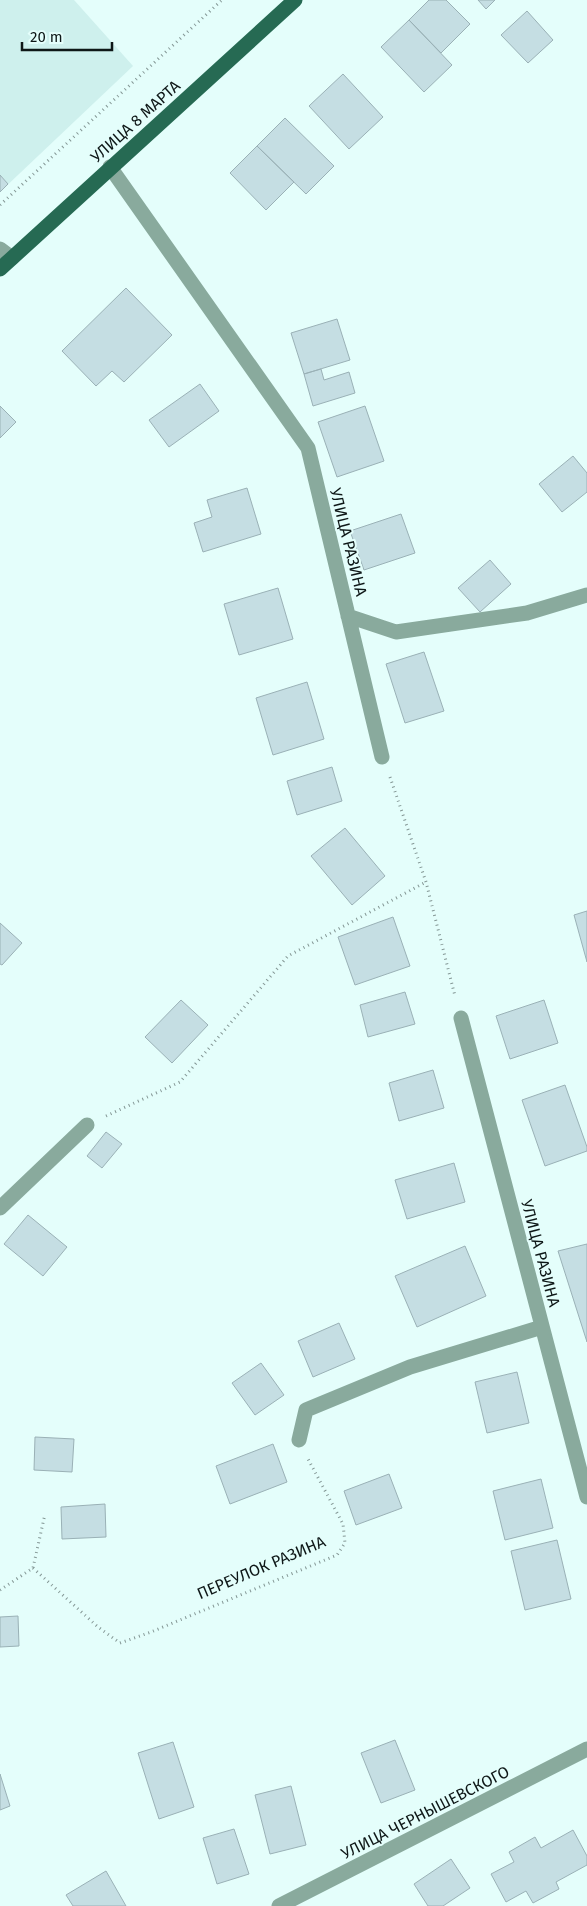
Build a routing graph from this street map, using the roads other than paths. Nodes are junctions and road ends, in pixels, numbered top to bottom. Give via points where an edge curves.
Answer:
1 (295, 0) edge
2 (110, 167) junction
3 (6, 254) edge
4 (0, 269) edge
5 (587, 595) edge
6 (348, 616) junction
7 (382, 757) road end
8 (461, 1018) dead end
9 (87, 1125) road end
10 (0, 1208) edge
11 (542, 1327) junction
12 (299, 1440) road end
13 (587, 1497) edge
14 (587, 1749) edge
15 (279, 1906) edge

1 - 2 main road, УЛИЦА 8 МАРТА
2 - 3 main road, УЛИЦА 8 МАРТА
2 - 6 street, УЛИЦА РАЗИНА via 308,448
3 - 4 main road, УЛИЦА 8 МАРТА
5 - 6 street via 528,613 396,632
6 - 7 street, УЛИЦА РАЗИНА
8 - 11 street, УЛИЦА РАЗИНА
9 - 10 street
11 - 12 street via 410,1367 306,1410
11 - 13 street, УЛИЦА РАЗИНА
14 - 15 street, УЛИЦА ЧЕРНЫШЕВСКОГО

